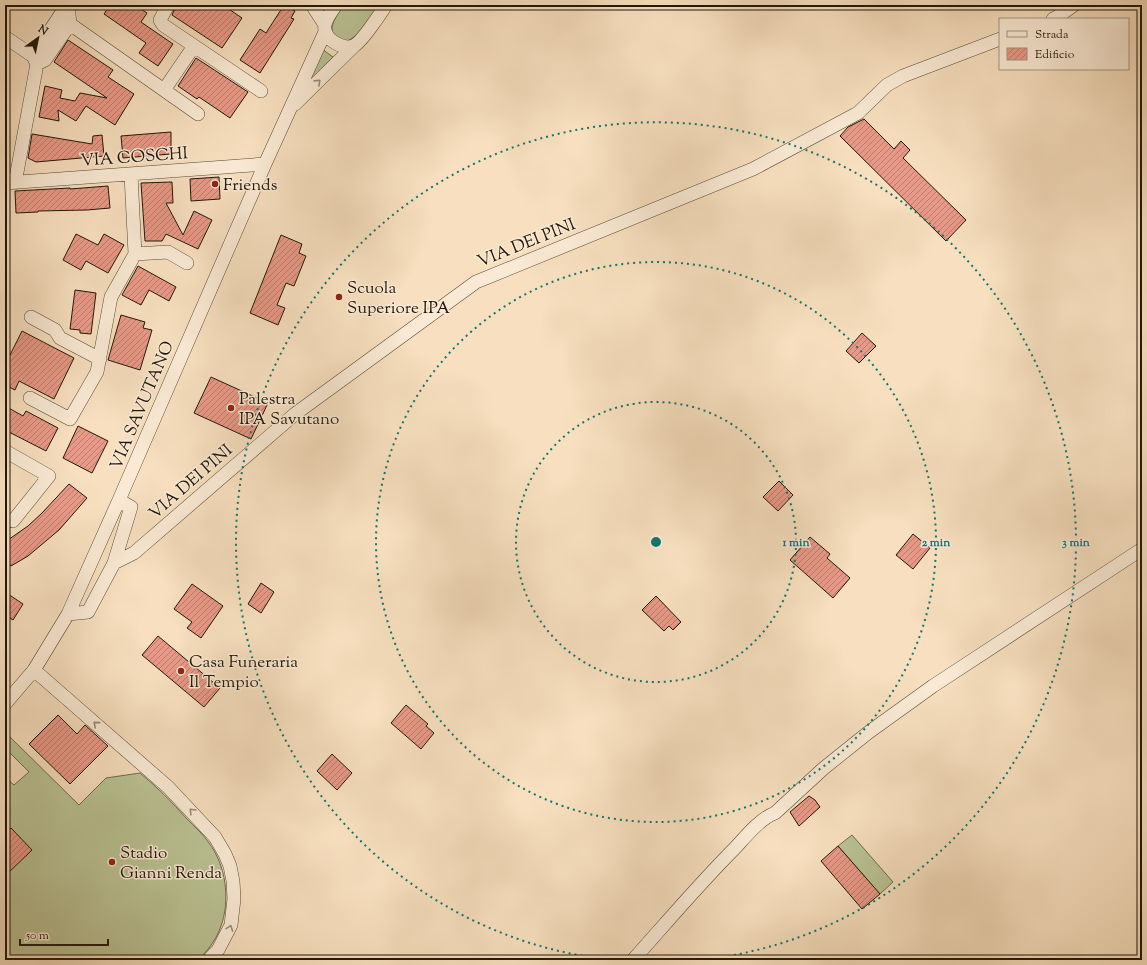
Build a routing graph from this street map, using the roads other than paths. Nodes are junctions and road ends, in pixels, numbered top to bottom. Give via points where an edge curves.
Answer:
1 (68, 5) edge
2 (168, 5) edge
3 (312, 5) edge
4 (336, 5) edge
5 (1074, 5) edge
6 (386, 6) edge
7 (1054, 18) edge
8 (70, 24) junction
9 (325, 28) junction
10 (5, 37) edge
11 (999, 39) edge
12 (355, 45) junction
13 (194, 46) junction
14 (35, 60) junction
15 (164, 90) junction
16 (261, 91) dead end
17 (290, 109) junction
18 (198, 114) dead end
19 (265, 164) junction
20 (132, 175) junction
21 (10, 183) edge
22 (135, 254) junction
23 (187, 263) dead end
24 (31, 317) dead end
25 (100, 358) junction
26 (30, 398) dead end
27 (5, 451) edge
28 (119, 500) junction
29 (13, 521) dead end
30 (1142, 549) edge
31 (114, 563) junction
32 (68, 614) junction
33 (34, 670) junction
34 (5, 704) edge
35 (208, 960) edge
36 (633, 960) edge

1 - 8 street
1 - 14 street
2 - 13 street via 160,20 163,25
3 - 9 street
4 - 9 street, VIA SAVUTANO
5 - 7 street
6 - 12 street
8 - 14 street via 45,60
8 - 15 street
9 - 12 street via 334,43 345,47
9 - 17 street, VIA SAVUTANO
10 - 14 street
11 - 31 street, VIA DEI PINI via 903,76 887,85 858,113 753,169 476,282 295,414 134,553
17 -> 12 street
13 - 15 street
13 - 16 street
14 - 21 street
15 - 18 street
17 - 19 street, VIA SAVUTANO
19 - 20 street, VIA COSCHI
19 - 28 street, VIA SAVUTANO
20 - 21 street, VIA COSCHI
20 - 22 street
22 - 23 street via 168,252
22 - 25 street via 111,297
24 - 25 street via 55,330 60,338
25 - 26 street via 97,372 70,419
27 - 29 street via 49,476
28 - 31 street via 132,507
28 - 32 street, VIA SAVUTANO
30 - 36 street via 933,686 868,732 749,833
31 - 32 street via 88,612
32 - 33 street, VIA SAVUTANO
33 - 34 street, VIA SAVUTANO
35 -> 33 street via 218,950 231,925 234,899 230,866 215,837 168,787

